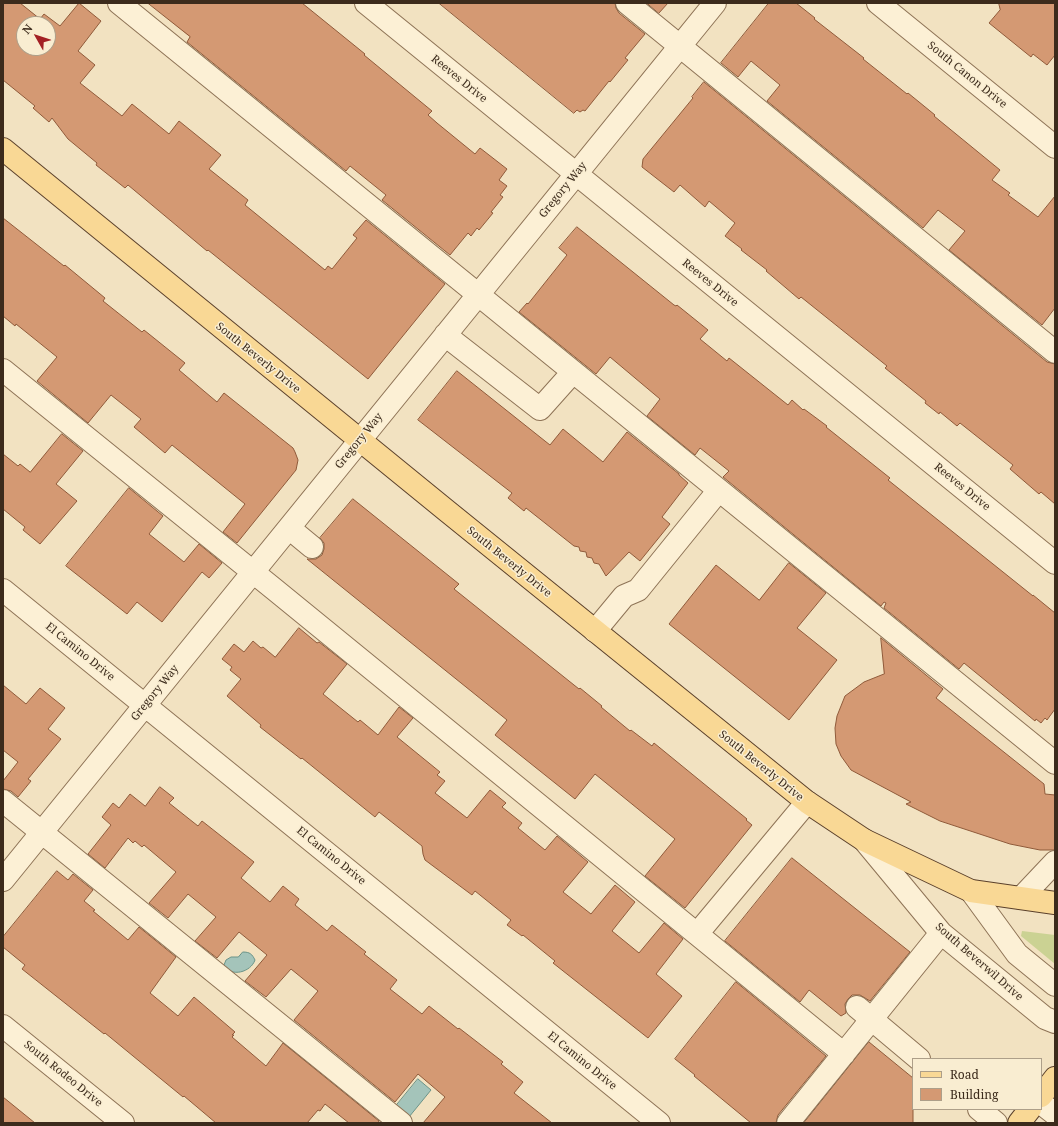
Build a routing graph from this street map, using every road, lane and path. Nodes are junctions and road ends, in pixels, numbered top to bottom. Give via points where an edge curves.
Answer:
1 (119, 3) edge
2 (366, 3) edge
3 (626, 3) edge
4 (715, 3) edge
5 (878, 3) edge
6 (680, 46) junction
7 (1055, 147) edge
8 (3, 149) edge
9 (576, 174) junction
10 (478, 295) junction
11 (445, 335) junction
12 (1055, 352) edge
13 (3, 370) edge
14 (573, 372) junction
15 (360, 440) junction
16 (719, 490) junction
17 (289, 528) junction
18 (312, 547) dead end
19 (1055, 563) edge
20 (253, 572) junction
21 (3, 590) edge
22 (595, 631) junction
23 (145, 705) junction
24 (1055, 763) edge
25 (3, 801) edge
26 (806, 802) junction
27 (42, 832) junction
28 (864, 840) junction
29 (1055, 862) edge
30 (3, 880) edge
31 (971, 891) junction
32 (1021, 898) junction
33 (1055, 903) edge
34 (942, 933) junction
35 (697, 934) junction
36 (1055, 985) edge
37 (864, 1014) junction
38 (1055, 1022) edge
39 (3, 1026) edge
40 (844, 1054) junction
41 (918, 1058) edge
42 (1055, 1078) edge
43 (1042, 1095) edge
44 (1042, 1104) edge
45 (980, 1110) edge
46 (1029, 1110) edge
47 (1055, 1114) edge
48 (123, 1123) edge
49 (401, 1123) edge
50 (659, 1123) edge
51 (788, 1123) edge
52 (996, 1123) edge
53 (1019, 1123) edge

1 - 10 street
2 - 9 street, Reeves Drive
3 - 6 street
4 - 6 street, Gregory Way
5 - 7 street, South Canon Drive
6 - 9 street, Gregory Way
6 - 12 street
8 - 15 main road, South Beverly Drive
9 - 10 street, Gregory Way
9 - 19 street, Reeves Drive
10 - 11 street, Gregory Way
10 - 14 street
11 - 14 street via 540,409
11 - 15 street, Gregory Way
13 - 20 street
14 - 16 street
15 - 17 street, Gregory Way
15 - 22 main road, South Beverly Drive
16 - 22 street via 638,590 624,596
16 - 24 street
17 - 18 street
17 - 20 street, Gregory Way
20 - 23 street, Gregory Way
20 - 35 street
21 - 23 street, El Camino Drive
22 - 26 main road, South Beverly Drive
23 - 27 street, Gregory Way
23 - 50 street, El Camino Drive
25 - 27 street
26 - 28 main road, South Beverly Drive
26 - 35 street
27 - 30 street, Gregory Way
27 - 49 street
28 - 31 main road, South Beverly Drive
28 - 34 street, South Beverwil Drive
29 - 32 street
31 - 32 main road, South Beverly Drive
31 - 36 street via 1017,954
32 - 33 main road, South Beverly Drive
34 - 37 street
34 - 38 street, South Beverwil Drive via 1045,1018
35 - 40 street
37 - 40 street
37 - 41 street
39 - 48 street, South Rodeo Drive
40 - 51 street
42 - 43 main road
44 - 47 street
45 - 52 street
46 - 53 main road

